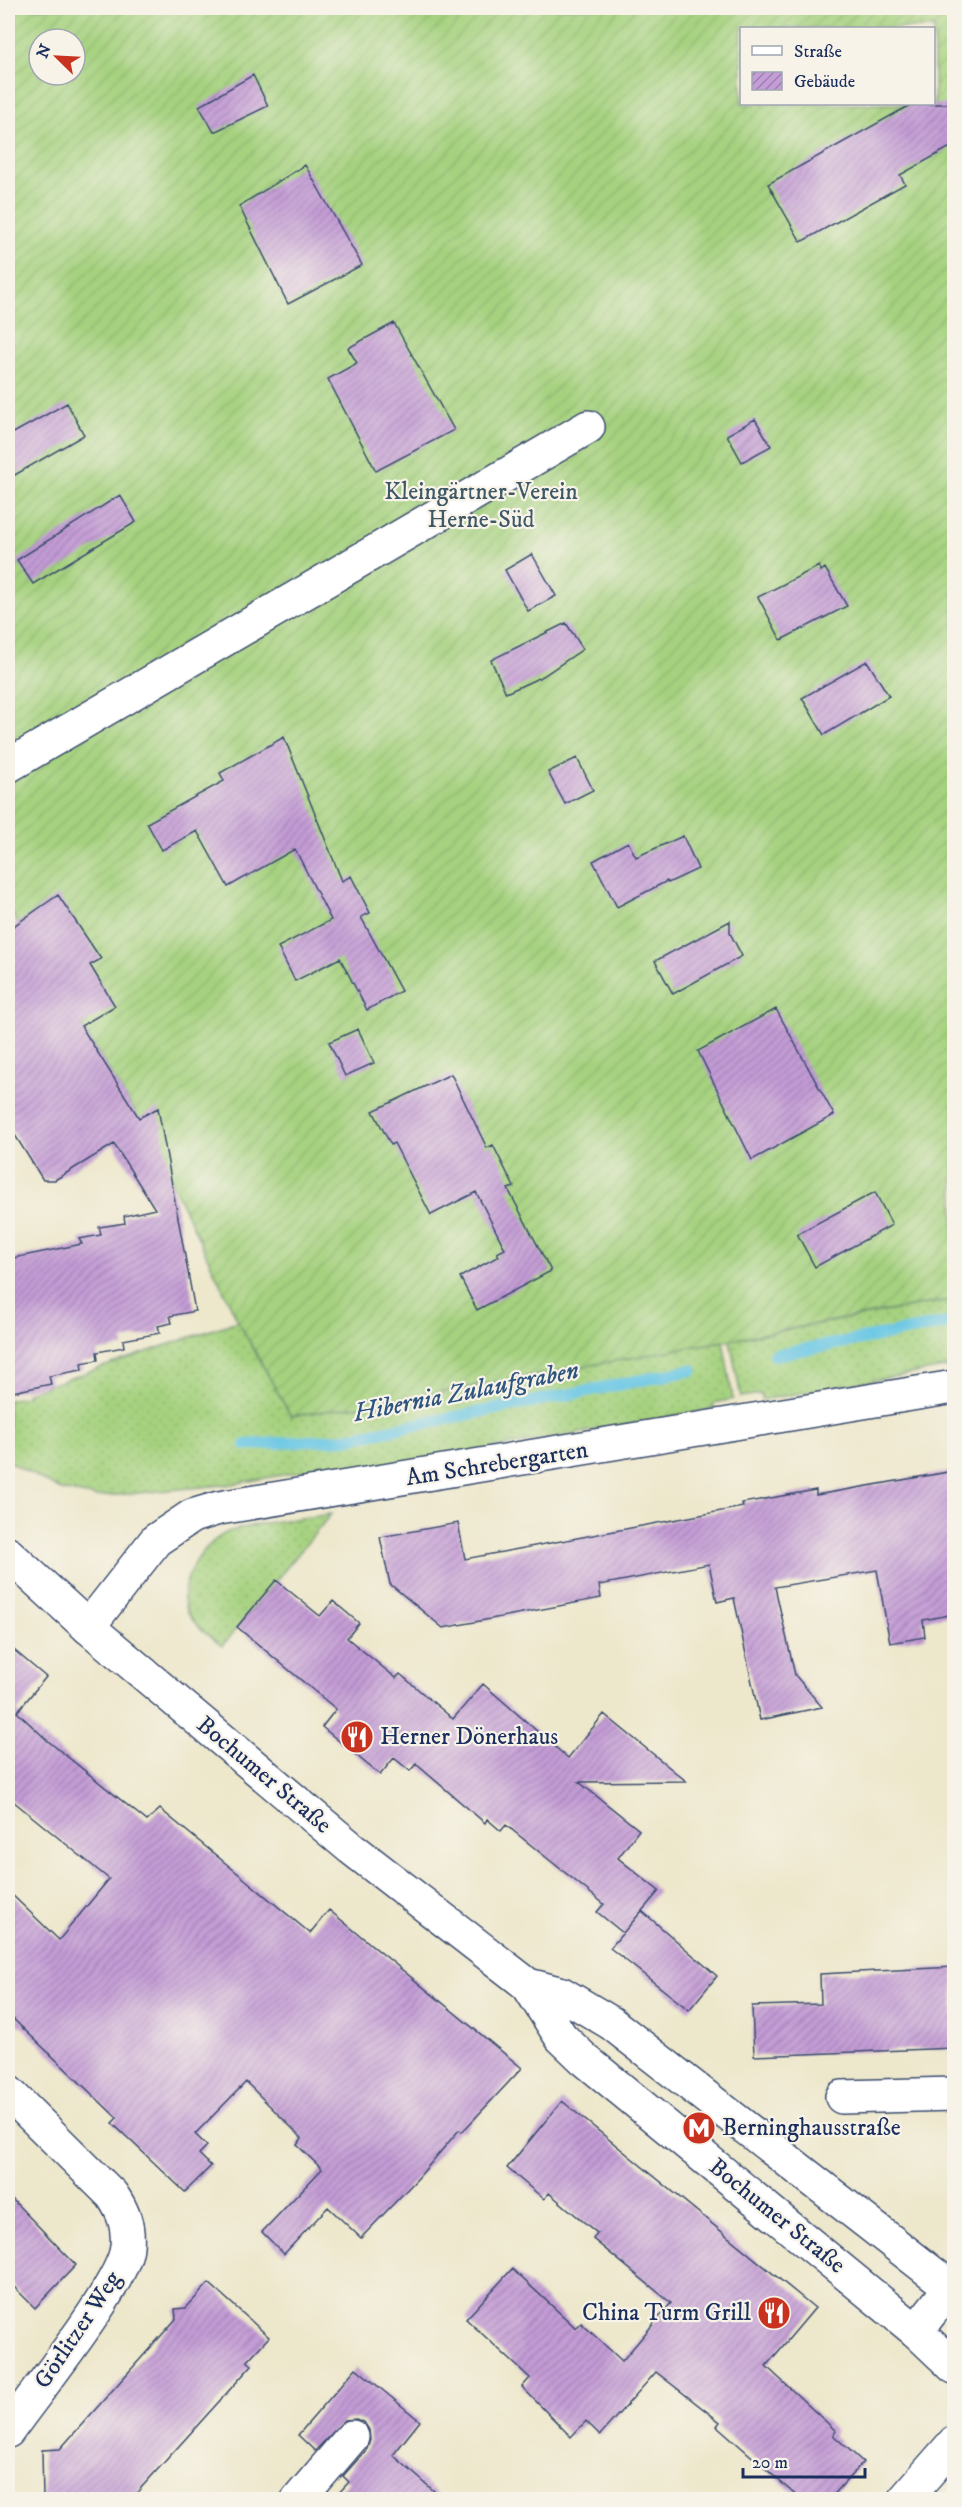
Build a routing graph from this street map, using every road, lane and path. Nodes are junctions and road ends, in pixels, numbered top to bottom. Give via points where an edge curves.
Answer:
1 (588, 427) dead end
2 (8, 765) edge
3 (954, 1387) edge
4 (8, 1554) edge
5 (88, 1627) junction
6 (528, 1985) junction
7 (8, 2092) edge
8 (954, 2094) edge
9 (842, 2097) dead end
10 (953, 2287) edge
11 (916, 2331) junction
12 (954, 2367) edge
13 (8, 2429) edge
14 (352, 2437) dead end
15 (954, 2443) edge
16 (298, 2499) edge
17 (904, 2499) edge

1 - 2 main road
3 - 5 main road, Am Schrebergarten via 210,1510 192,1516 156,1540
4 - 5 main road, Bochumer Straße
5 - 6 main road, Bochumer Straße via 351,1848
6 - 10 main road, Bochumer Straße via 562,1994 611,2023
6 - 11 main road, Bochumer Straße via 561,2037 584,2059
7 - 13 main road, Görlitzer Weg via 112,2194 123,2212 127,2248 112,2285
8 - 9 main road
10 - 11 main road
11 - 12 main road, Bochumer Straße
14 - 16 main road
15 - 17 main road

